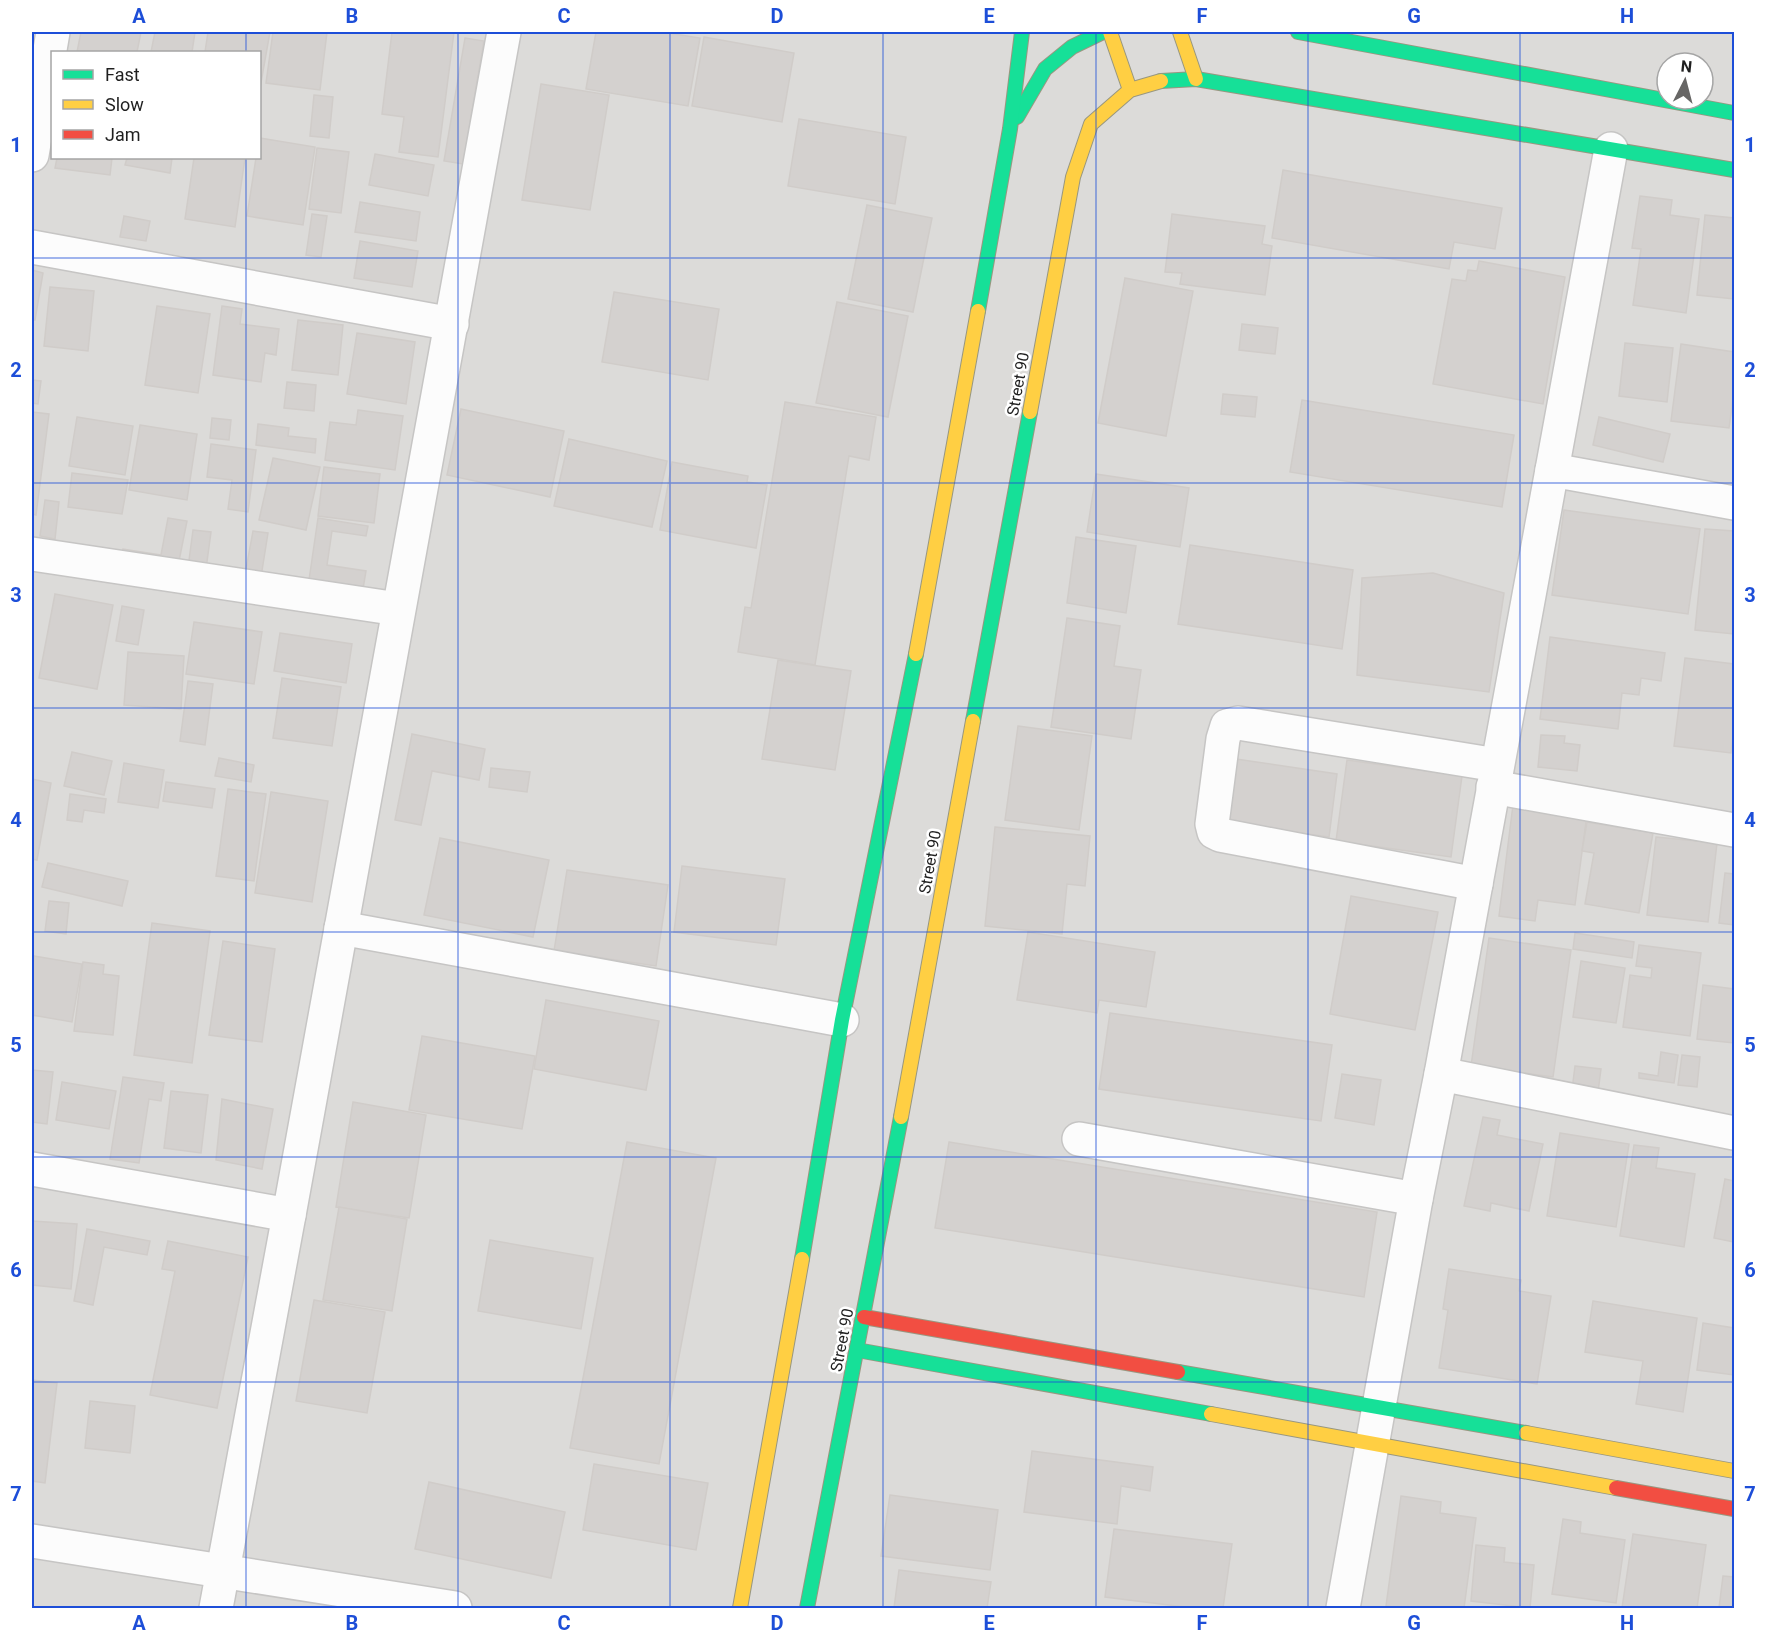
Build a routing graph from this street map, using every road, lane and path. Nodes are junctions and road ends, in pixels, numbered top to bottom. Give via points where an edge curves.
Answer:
1 (52, 32) edge
2 (504, 32) edge
3 (1022, 32) edge
4 (1103, 32) edge
5 (1110, 32) edge
6 (1180, 32) edge
7 (1298, 32) edge
8 (1196, 79) junction
9 (1130, 90) junction
10 (1734, 113) edge
11 (1010, 129) junction
12 (1611, 149) junction
13 (32, 155) edge
14 (1734, 170) edge
15 (32, 247) edge
16 (452, 324) junction
17 (1552, 470) junction
18 (1734, 503) edge
19 (32, 554) edge
20 (398, 609) junction
21 (1495, 776) junction
22 (1734, 830) edge
23 (1476, 884) junction
24 (341, 928) junction
25 (842, 1020) junction
26 (1441, 1074) junction
27 (1734, 1133) edge
28 (1079, 1139) dead end
29 (32, 1169) edge
30 (1416, 1199) junction
31 (289, 1215) junction
32 (864, 1317) junction
33 (857, 1350) junction
34 (1380, 1407) junction
35 (1374, 1443) junction
36 (1734, 1472) edge
37 (1734, 1509) edge
38 (32, 1541) edge
39 (223, 1571) junction
40 (216, 1608) edge
41 (454, 1608) edge
42 (740, 1608) edge
43 (807, 1608) edge
44 (1343, 1608) edge

1 - 13 street
2 - 16 street
3 - 11 main road
4 - 11 main road via 1072,47 1045,69
5 - 9 main road
6 - 8 main road
7 - 10 main road
8 - 9 main road via 1166,80
8 - 12 main road
9 - 32 main road, Street 90 via 1091,124 1071,188
11 - 25 main road via 918,644
12 - 14 main road
12 - 17 street
15 - 16 street
16 - 20 street
17 - 18 street
17 - 21 street
19 - 20 street
20 - 24 street
21 - 22 street
21 - 23 street
21 - 23 street via 1238,723 1227,726 1223,739 1214,832
23 - 26 street
24 - 25 street
24 - 31 street
25 - 42 main road
26 - 27 street
26 - 30 street
28 - 30 street
29 - 31 street
30 - 34 street
31 - 39 street
32 - 33 main road, Street 90
32 - 34 main road
33 - 35 main road
33 - 43 main road, Street 90
34 - 35 street
34 - 36 main road
35 - 37 main road
35 - 44 street
38 - 39 street
39 - 40 street
39 - 41 street

